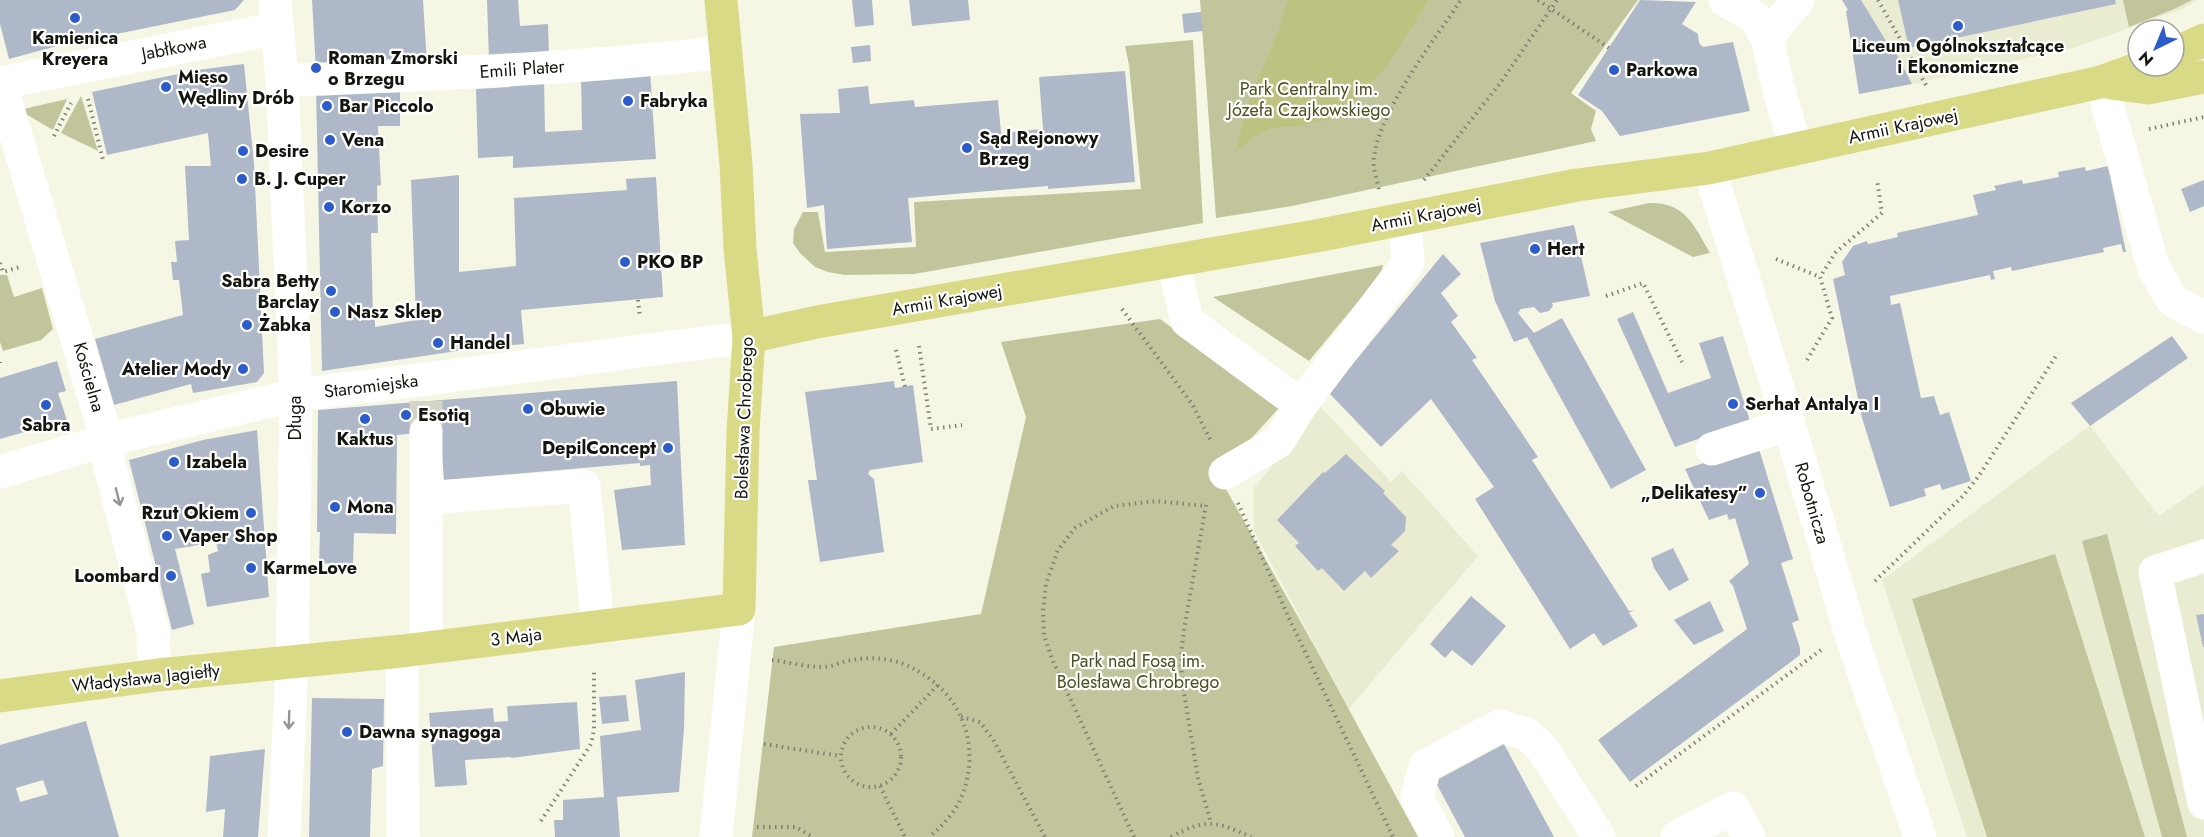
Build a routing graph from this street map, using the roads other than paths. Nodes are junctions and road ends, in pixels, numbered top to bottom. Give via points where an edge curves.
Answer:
1 (721, 0) edge
2 (1725, 0) edge
3 (1798, 0) edge
4 (276, 14) edge
5 (1767, 38) junction
6 (2204, 40) edge
7 (2186, 48) edge
8 (725, 52) junction
9 (2126, 73) edge
10 (2204, 77) edge
11 (282, 81) junction
12 (0, 82) edge
13 (2100, 82) junction
14 (1796, 148) junction
15 (1709, 168) junction
16 (1405, 220) junction
17 (1173, 261) junction
18 (2204, 317) edge
19 (748, 337) junction
20 (296, 395) junction
21 (426, 404) junction
22 (1301, 405) junction
23 (1789, 424) junction
24 (107, 440) junction
25 (1712, 448) dead end
26 (0, 472) edge
27 (1225, 473) road end
28 (426, 498) junction
29 (2204, 556) edge
30 (739, 609) junction
31 (598, 627) junction
32 (414, 649) junction
33 (292, 662) junction
34 (158, 675) junction
35 (0, 696) edge
36 (2204, 803) edge
37 (284, 837) edge
38 (403, 837) edge
39 (716, 837) edge
40 (1438, 837) edge
41 (1599, 837) edge
42 (1677, 837) edge
43 (1749, 837) edge
44 (1920, 837) edge

1 - 8 main road, Bolesława Chrobrego
2 - 5 street via 1756,18
3 - 5 street
4 - 11 street, Długa
4 - 12 street, Jabłkowa
5 - 14 street
6 - 7 main road
8 - 11 street, Emili Plater via 497,71
8 - 19 main road, Bolesława Chrobrego
9 - 13 main road, Armii Krajowej
10 - 13 main road, Armii Krajowej via 2148,88
11 - 20 street, Długa
12 - 24 street, Kościelna
13 - 14 main road, Armii Krajowej
13 - 18 street via 2154,269 2173,301
14 - 15 main road, Armii Krajowej
15 - 16 main road, Armii Krajowej via 1577,185
15 - 23 street, Robotnicza
16 - 17 main road, Armii Krajowej
16 - 22 street via 1408,263
17 - 19 main road, Armii Krajowej
17 - 22 street via 1187,321
19 - 21 street, Staromiejska
19 - 30 main road, Bolesława Chrobrego
20 - 21 street, Staromiejska
20 - 24 street, Staromiejska
20 - 33 street, Długa
21 - 28 street
22 - 27 street via 1278,442
23 - 25 street
23 - 44 street, Robotnicza via 1853,641
24 - 26 street, Staromiejska
24 -> 34 street, Kościelna via 154,635
28 - 31 street via 584,486
28 - 32 street
29 - 36 street via 2155,572
30 - 31 main road, 3 Maja
30 - 39 street, Bolesława Chrobrego
31 - 32 main road, 3 Maja
32 - 33 main road, 3 Maja
32 - 38 street
33 - 34 main road, Władysława Jagiełły
33 -> 37 street, Długa
34 - 35 main road, Władysława Jagiełły
40 - 41 street via 1417,798 1425,766 1499,726 1527,734 1542,748
42 - 43 street via 1734,808

